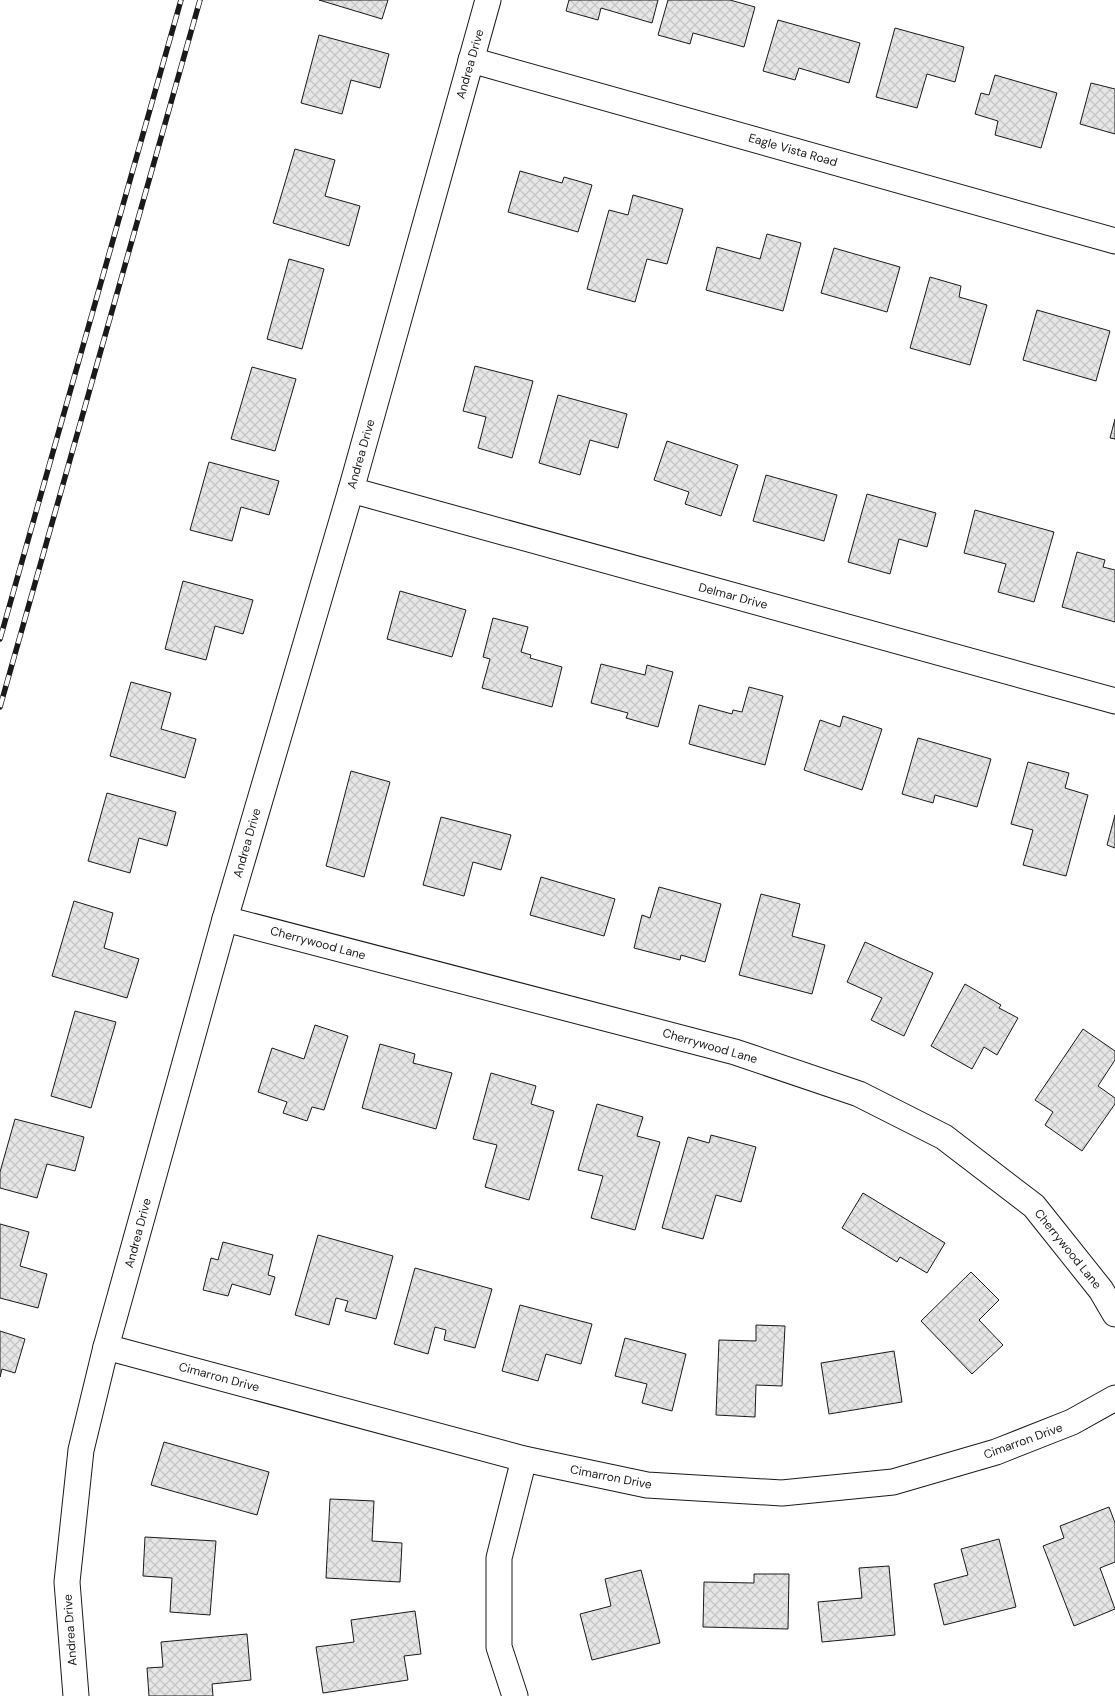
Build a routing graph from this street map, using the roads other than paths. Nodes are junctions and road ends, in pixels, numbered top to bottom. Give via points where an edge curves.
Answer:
1 (488, 0) edge
2 (471, 60) junction
3 (1115, 241) edge
4 (351, 490) junction
5 (1115, 702) edge
6 (225, 919) junction
7 (1115, 1314) edge
8 (106, 1347) junction
9 (1115, 1398) edge
10 (524, 1459) junction
11 (76, 1696) edge
12 (515, 1696) edge

1 - 2 street, Andrea Drive
2 - 3 street, Eagle Vista Road
2 - 4 street, Andrea Drive
4 - 5 street, Delmar Drive
4 - 6 street, Andrea Drive
6 - 7 street, Cherrywood Lane via 735,1052 859,1094 944,1137 1034,1206 1101,1290
6 - 8 street, Andrea Drive
8 - 10 street, Cimarron Drive
8 - 11 street, Andrea Drive via 81,1450 67,1582
9 - 10 street, Cimarron Drive via 1072,1422 996,1452 884,1483 782,1493 647,1485
10 - 12 street via 499,1558 500,1647

